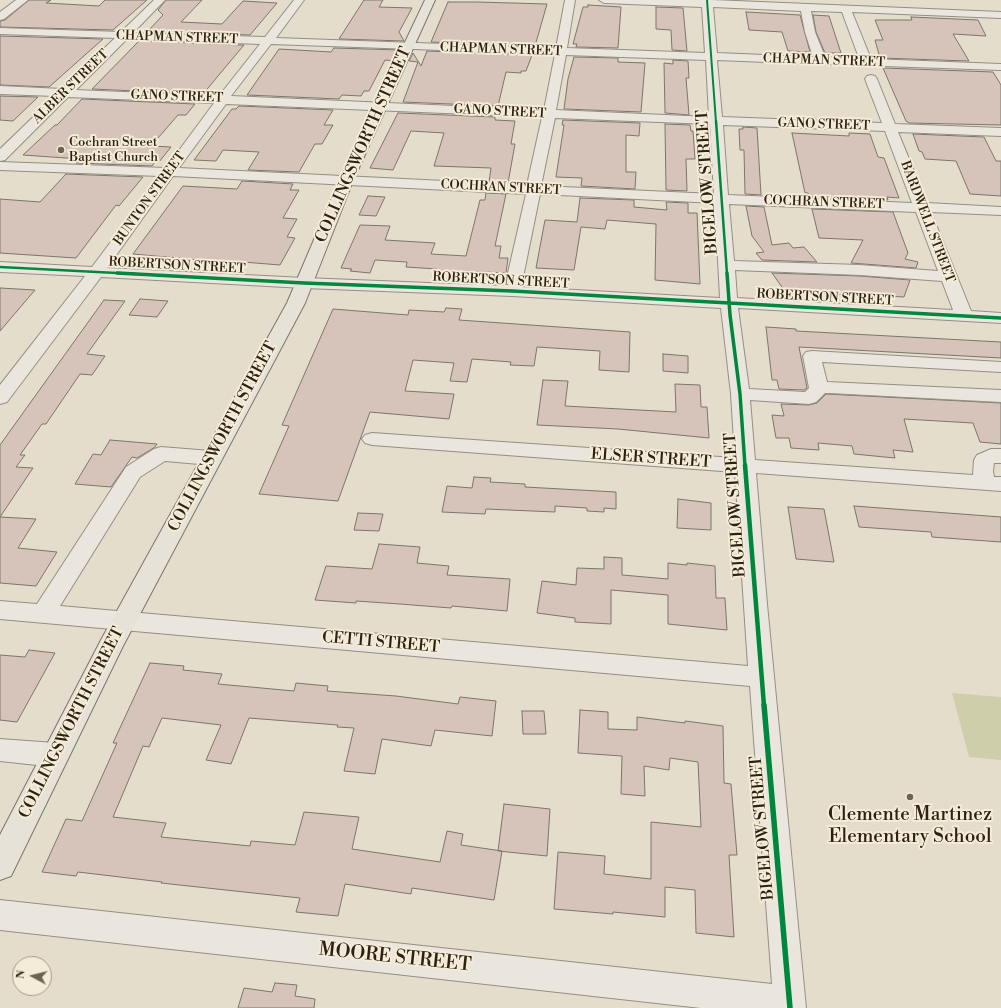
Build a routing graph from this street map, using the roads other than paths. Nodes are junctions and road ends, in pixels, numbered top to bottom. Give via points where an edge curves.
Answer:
1 (23, 0) edge
2 (160, 0) edge
3 (299, 0) edge
4 (430, 0) edge
5 (570, 0) edge
6 (604, 0) edge
7 (823, 0) edge
8 (707, 2) edge
9 (950, 2) dead end
10 (802, 3) edge
11 (983, 4) dead end
12 (846, 10) junction
13 (996, 15) edge
14 (0, 17) edge
15 (997, 26) dead end
16 (0, 31) edge
17 (123, 35) junction
18 (268, 42) junction
19 (408, 47) junction
20 (560, 52) junction
21 (711, 57) junction
22 (820, 62) junction
23 (866, 62) junction
24 (1001, 67) edge
25 (871, 79) dead end
26 (0, 90) edge
27 (65, 93) junction
28 (223, 99) junction
29 (381, 106) junction
30 (550, 114) junction
31 (717, 120) junction
32 (891, 127) junction
33 (1001, 132) edge
34 (0, 157) edge
35 (0, 166) edge
36 (170, 172) junction
37 (346, 181) junction
38 (533, 189) junction
39 (721, 199) junction
40 (922, 208) junction
41 (1001, 211) edge
42 (726, 265) junction
43 (0, 267) edge
44 (96, 272) junction
45 (949, 277) junction
46 (304, 283) junction
47 (512, 291) junction
48 (729, 303) junction
49 (964, 316) junction
50 (1001, 318) edge
51 (1001, 367) edge
52 (818, 389) junction
53 (740, 394) junction
54 (1001, 396) edge
55 (0, 398) edge
56 (372, 439) dead end
57 (1001, 456) edge
58 (211, 458) junction
59 (745, 465) junction
60 (993, 484) edge
61 (0, 610) edge
62 (43, 614) junction
63 (124, 621) junction
64 (762, 677) junction
65 (0, 750) edge
66 (55, 755) junction
67 (0, 866) edge
68 (0, 915) edge
69 (790, 1005) edge

1 - 14 street
2 - 17 street, ALBER STREET
3 - 18 street, BUNTON STREET
4 - 19 main road, COLLINGSWORTH STREET
5 - 20 street
6 - 8 street
7 - 9 street via 928,4
8 - 10 street
8 - 21 street, BIGELOW STREET
10 - 12 street
10 - 22 street
11 - 13 street
12 - 13 street
12 - 23 street
13 - 15 street
16 - 17 street, CHAPMAN STREET
17 - 18 street, CHAPMAN STREET
17 - 27 street, ALBER STREET
18 - 19 street, CHAPMAN STREET
18 - 28 street, BUNTON STREET
19 - 20 street, CHAPMAN STREET
19 - 29 main road, COLLINGSWORTH STREET
20 - 21 street, CHAPMAN STREET
20 - 30 street
21 - 22 street, CHAPMAN STREET
21 - 31 street, BIGELOW STREET
22 - 23 street, CHAPMAN STREET
23 - 24 street, CHAPMAN STREET
25 - 32 street, BARDWELL STREET
26 - 27 street, GANO STREET
27 - 28 street, GANO STREET
27 - 34 street, ALBER STREET
28 - 29 street, GANO STREET
28 - 36 street, BUNTON STREET
29 - 30 street, GANO STREET
29 - 37 main road, COLLINGSWORTH STREET
30 - 31 street, GANO STREET
30 - 38 street
31 - 32 street, GANO STREET
31 - 39 street, BIGELOW STREET
32 - 33 street, GANO STREET
32 - 40 street, BARDWELL STREET
35 - 36 street, COCHRAN STREET
36 - 37 street, COCHRAN STREET
36 - 44 street, BUNTON STREET
37 - 38 street, COCHRAN STREET
37 - 46 main road, COLLINGSWORTH STREET
38 - 39 street, COCHRAN STREET
38 - 47 street
39 - 40 street, COCHRAN STREET
39 - 42 street, BIGELOW STREET
40 - 41 street, COCHRAN STREET
40 - 45 street, BARDWELL STREET
42 - 45 street via 845,269
42 - 48 street, BIGELOW STREET
43 - 44 street, ROBERTSON STREET
44 - 46 street, ROBERTSON STREET
44 - 55 street, BUNTON STREET
45 - 49 street, BARDWELL STREET
46 - 47 street, ROBERTSON STREET
46 - 58 main road, COLLINGSWORTH STREET via 296,303
47 - 48 street, ROBERTSON STREET
48 - 49 street, ROBERTSON STREET
48 - 53 street, BIGELOW STREET
49 - 50 street, ROBERTSON STREET
51 - 52 street via 812,356
52 - 53 street via 809,398
52 - 54 street via 829,387
53 - 59 street, BIGELOW STREET
56 - 59 street, ELSER STREET
57 - 60 street via 991,456 984,460 983,471
58 - 62 street via 161,454 133,472
58 - 63 main road, COLLINGSWORTH STREET
59 - 60 street, ELSER STREET
59 - 64 street, BIGELOW STREET
61 - 62 street, CETTI STREET
62 - 63 street, CETTI STREET
63 - 64 street, CETTI STREET
63 - 66 main road, COLLINGSWORTH STREET
64 - 69 street, BIGELOW STREET
65 - 66 street
66 - 67 main road, COLLINGSWORTH STREET
68 - 69 street, MOORE STREET

